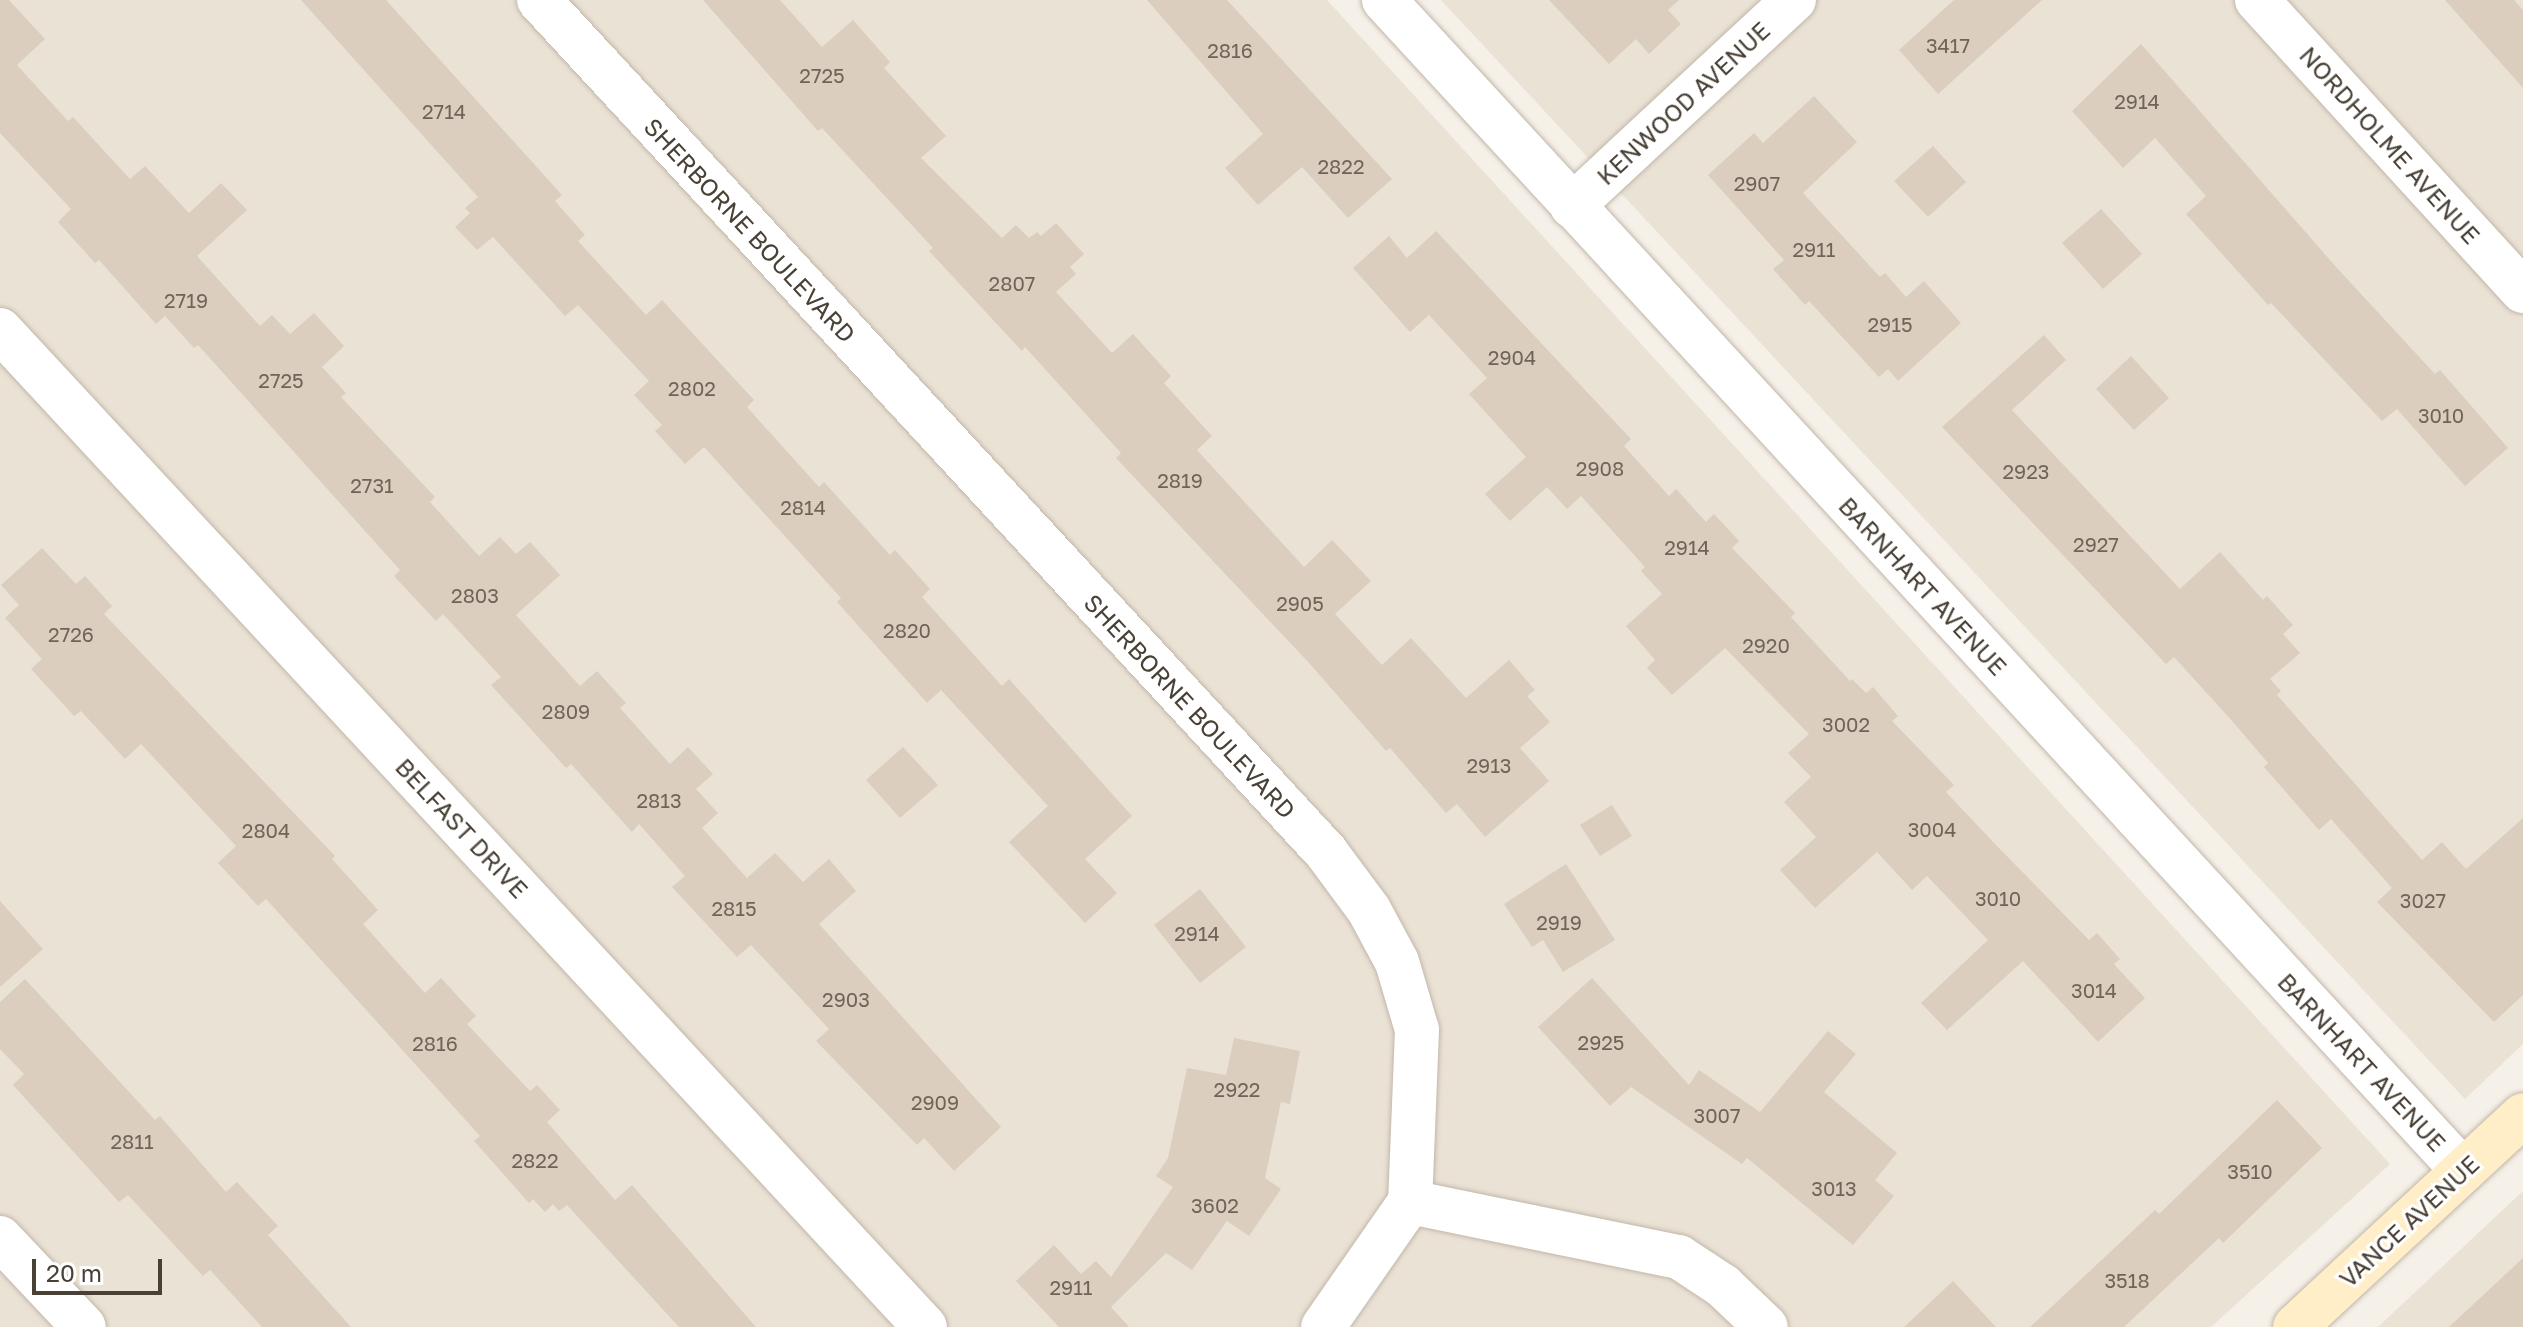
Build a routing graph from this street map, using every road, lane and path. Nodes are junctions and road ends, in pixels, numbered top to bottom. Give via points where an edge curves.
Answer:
1 (539, 0) edge
2 (1384, 0) edge
3 (1794, 0) edge
4 (2257, 0) edge
5 (1572, 206) junction
6 (2523, 291) edge
7 (0, 330) edge
8 (2523, 1115) edge
9 (2463, 1171) junction
10 (1410, 1202) junction
11 (0, 1238) edge
12 (84, 1327) edge
13 (925, 1327) edge
14 (1323, 1327) edge
15 (1766, 1327) edge
16 (2295, 1327) edge

1 - 10 street, SHERBORNE BOULEVARD via 1326,852 1369,910 1397,962 1417,1030
2 - 5 street, BARNHART AVENUE
3 - 5 street, KENWOOD AVENUE
4 - 6 street, NORDHOLME AVENUE
5 - 9 street, BARNHART AVENUE
7 - 13 street, BELFAST DRIVE
8 - 9 street, VANCE AVENUE
9 - 16 street, VANCE AVENUE
10 - 14 street
10 - 15 street via 1679,1257 1723,1286
11 - 12 street

